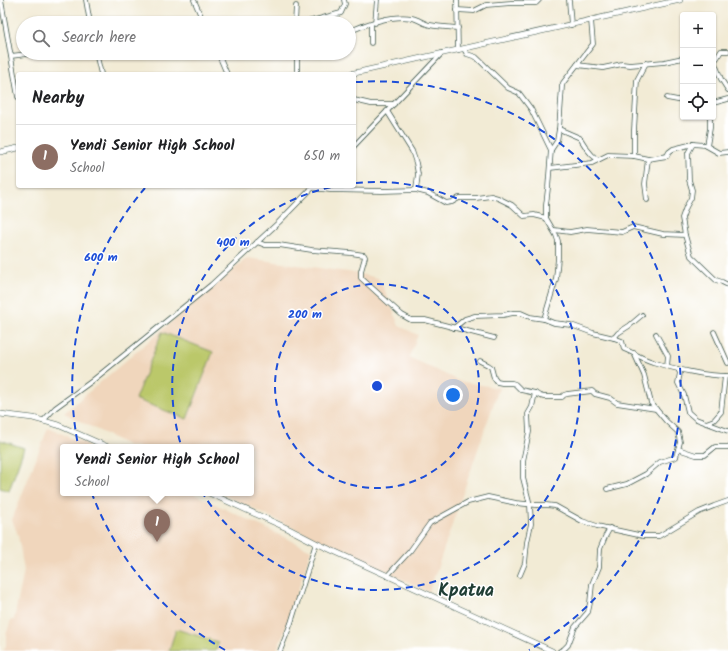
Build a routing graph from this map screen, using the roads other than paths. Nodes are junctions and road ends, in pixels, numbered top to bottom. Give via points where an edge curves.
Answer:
1 (1, 0) edge
2 (86, 0) edge
3 (194, 0) edge
4 (344, 0) edge
5 (377, 0) edge
6 (457, 0) edge
7 (539, 0) edge
8 (569, 0) edge
9 (680, 0) edge
10 (296, 6) dead end
11 (458, 10) junction
12 (89, 16) edge
13 (201, 16) edge
14 (295, 16) edge
15 (331, 16) edge
16 (591, 20) junction
17 (373, 23) junction
18 (571, 25) junction
19 (356, 28) edge
20 (458, 28) junction
21 (371, 43) dead end
22 (464, 49) junction
23 (458, 50) junction
24 (728, 51) edge
25 (442, 53) junction
26 (16, 55) edge
27 (11, 56) junction
28 (680, 59) edge
29 (716, 59) edge
30 (98, 60) edge
31 (221, 60) edge
32 (297, 60) edge
33 (646, 63) junction
34 (577, 65) junction
35 (716, 68) edge
36 (101, 72) edge
37 (226, 72) edge
38 (297, 72) edge
39 (356, 73) edge
40 (16, 85) edge
41 (728, 90) edge
42 (667, 98) dead end
43 (728, 99) edge
44 (356, 100) edge
45 (680, 100) edge
46 (716, 102) edge
47 (394, 104) junction
48 (387, 111) junction
49 (710, 120) edge
50 (560, 129) junction
51 (356, 144) edge
52 (693, 144) junction
53 (707, 146) junction
54 (16, 148) edge
55 (551, 150) junction
56 (0, 152) edge
57 (728, 152) edge
58 (634, 156) junction
59 (648, 159) junction
60 (598, 160) junction
61 (550, 168) junction
62 (312, 188) edge
63 (319, 188) edge
64 (416, 190) junction
65 (647, 200) dead end
66 (546, 218) junction
67 (554, 230) junction
68 (685, 236) junction
69 (257, 242) junction
70 (728, 286) edge
71 (642, 315) dead end
72 (544, 319) junction
73 (454, 328) junction
74 (714, 332) dead end
75 (656, 334) dead end
76 (494, 338) dead end
77 (614, 338) junction
78 (634, 353) junction
79 (480, 361) dead end
80 (728, 363) edge
81 (668, 366) junction
82 (678, 369) junction
83 (726, 376) edge
84 (536, 393) junction
85 (656, 409) junction
86 (0, 414) edge
87 (43, 421) junction
88 (706, 423) junction
89 (728, 431) edge
90 (101, 444) edge
91 (728, 448) edge
92 (678, 450) junction
93 (607, 489) dead end
94 (216, 496) edge
95 (728, 501) edge
96 (530, 505) junction
97 (610, 528) junction
98 (316, 543) junction
99 (520, 575) dead end
100 (387, 576) junction
101 (280, 651) edge
102 (552, 651) edge
103 (560, 651) edge

1 - 27 street
2 - 12 street
3 - 13 street
4 - 15 street via 342,13
5 - 17 street
6 - 11 street
7 - 11 street via 536,3 486,5 474,11
8 - 18 street
9 - 16 main road
10 - 14 street
11 - 20 street
16 - 18 main road
16 - 34 street via 592,44
17 - 19 street
17 - 20 street via 414,18 430,25
17 - 21 street
18 - 22 main road
20 - 23 street
22 - 23 main road
22 - 55 street via 508,88 519,93 531,109
23 - 25 main road
24 - 29 street via 721,51
25 - 39 main road
25 - 47 street
26 - 27 street
27 - 40 street
28 - 33 street
30 - 36 street
31 - 37 street
32 - 38 street
33 - 34 street via 604,68
33 - 58 street via 637,80
34 - 50 street via 562,86
35 - 41 street
42 - 45 street
43 - 46 street
44 - 47 street via 371,104
47 - 48 street
48 - 51 street
48 - 64 street via 412,151 418,174
49 - 53 street
50 - 55 street
50 - 60 street via 580,138
52 - 53 street
52 - 59 street via 673,149 667,156
52 - 68 street via 688,153 691,198 682,218
53 - 57 street via 720,153
54 - 56 main road
55 - 61 street
58 - 59 street
58 - 60 street via 608,155
59 - 65 street via 645,184
60 - 61 street
61 - 66 street
62 - 69 street
63 - 64 street
64 - 66 street via 446,202 460,198 491,196 512,204 524,216
66 - 67 street
67 - 68 street via 622,232 633,227
67 - 72 street via 558,241 557,271
68 - 70 street via 692,256 716,280
69 - 73 street via 265,245 364,255 361,278 402,315 411,320 425,320
69 - 87 street via 211,285 55,408
71 - 77 street
72 - 73 street via 521,313 475,316 465,319
72 - 77 street
73 - 76 street
74 - 80 street
75 - 81 street via 668,356
77 - 78 street via 622,341 624,349
78 - 81 street
78 - 85 street via 644,375 651,404
79 - 84 street via 491,367 497,382 512,383 521,390
81 - 82 street
82 - 83 street
82 - 88 street via 678,383 688,412
83 - 88 street via 721,412 714,420
84 - 85 street via 544,397 558,398 592,391 617,403
84 - 96 street via 528,414 529,432 523,461 523,478
85 - 92 street via 678,432
86 - 87 main road
87 - 90 main road
88 - 89 street
91 - 92 street via 715,447 705,455 696,456
92 - 93 street via 676,457 660,462 646,474 627,484
94 - 98 main road
95 - 97 street via 699,512 660,536 644,536
96 - 97 street via 555,506 582,521
96 - 99 street via 532,524 525,563
96 - 100 street via 488,496 468,502 430,523 410,551
97 - 103 street via 600,549 599,568 592,584 588,612 575,627 568,645
98 - 100 main road
98 - 101 street
100 - 102 main road

